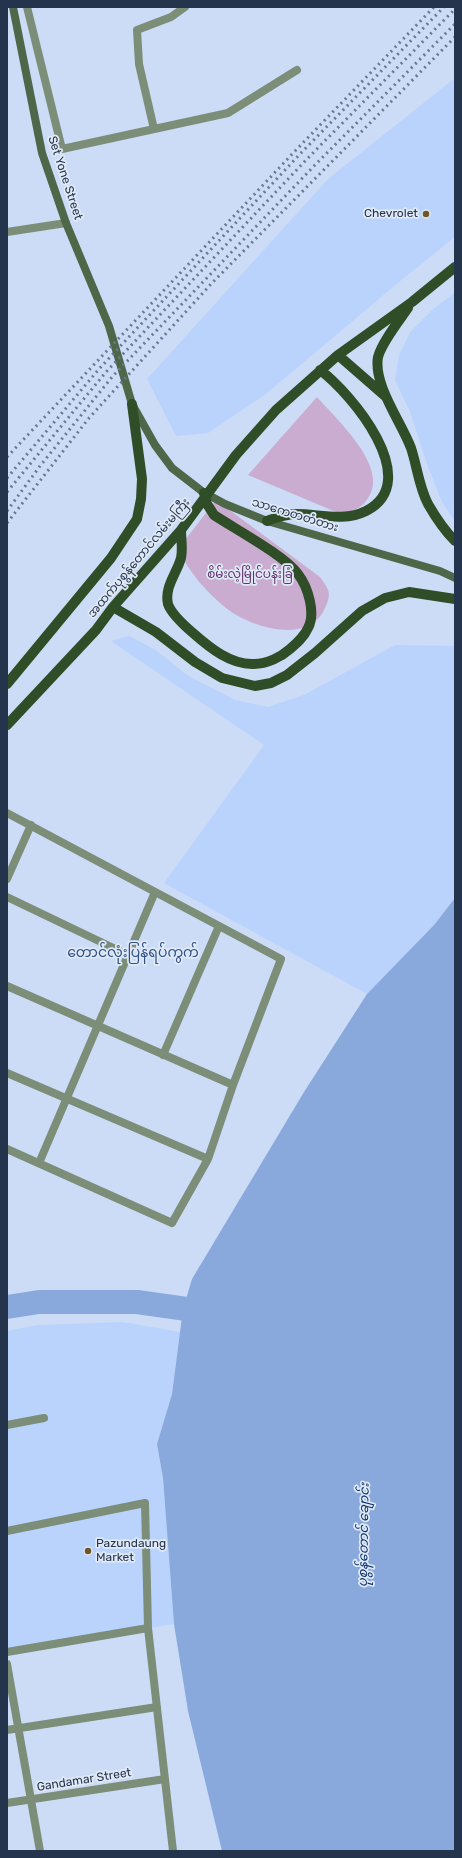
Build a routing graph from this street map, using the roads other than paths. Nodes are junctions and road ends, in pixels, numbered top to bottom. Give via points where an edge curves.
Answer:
1 (13, 7) edge
2 (27, 7) edge
3 (185, 7) edge
4 (297, 70) dead end
5 (154, 129) junction
6 (66, 223) junction
7 (7, 232) edge
8 (455, 267) edge
9 (412, 302) junction
10 (110, 326) joint
11 (338, 355) junction
12 (320, 370) junction
13 (385, 396) junction
14 (132, 404) junction
15 (204, 492) junction
16 (267, 521) junction
17 (182, 530) junction
18 (455, 541) edge
19 (455, 578) edge
20 (455, 599) edge
21 (113, 607) junction
22 (8, 680) edge
23 (7, 725) edge
24 (7, 812) edge
25 (31, 825) junction
26 (7, 879) edge
27 (155, 892) junction
28 (7, 897) edge
29 (219, 926) junction
30 (128, 955) junction
31 (7, 986) edge
32 (98, 1026) junction
33 (163, 1055) junction
34 (7, 1073) edge
35 (233, 1085) junction
36 (66, 1099) junction
37 (7, 1149) edge
38 (208, 1159) junction
39 (38, 1163) junction
40 (44, 1418) dead end
41 (7, 1426) edge
42 (7, 1531) edge
43 (148, 1628) junction
44 (7, 1652) edge
45 (7, 1664) edge
46 (157, 1707) junction
47 (18, 1728) junction
48 (7, 1730) edge
49 (165, 1779) junction
50 (30, 1801) junction
51 (7, 1803) edge
52 (40, 1851) edge
53 (173, 1851) edge

1 - 6 main road, Set Yone Street via 42,153
2 - 5 street via 62,149
3 - 5 street via 171,17 137,30 139,64
4 - 5 street via 228,113
6 - 7 street
6 - 10 main road, Set Yone Street
8 - 9 main road
9 - 11 main road, အထက်ပုစွန်တောင်လမ်းမကြီး
9 - 13 main road via 378,358
10 - 14 main road, သာကေတတံတား
11 - 12 main road, အထက်ပုစွန်တောင်လမ်းမကြီး
11 - 13 main road
12 - 16 main road via 354,403 380,442 388,480 384,493 366,511 356,514 336,517 296,514
12 - 17 main road, အထက်ပုစွန်တောင်လမ်းမကြီး via 276,410 236,455
13 - 18 main road via 410,447 427,502
14 - 15 main road, သာကေတတံတား via 155,445 172,468
14 - 22 main road via 142,479 137,519 111,558
15 - 16 main road, သာကေတတံတား via 225,504
15 - 17 main road via 207,504 214,515 279,557 298,573 305,584 311,615 309,628 283,655 255,664 240,663 218,653 182,624 168,604 169,584 181,556
16 - 19 main road, သာကေတတံတား via 386,554
17 - 21 main road, အထက်ပုစွန်တောင်လမ်းမကြီး
20 - 21 main road via 409,592 385,598 362,611 287,675 271,683 255,686 222,678 195,662 156,632
21 - 23 main road, အထက်ပုစွန်တောင်လမ်းမကြီး via 96,630
24 - 25 street
25 - 26 street
25 - 27 street
27 - 29 street
27 - 30 street
28 - 30 street
29 - 33 street
29 - 35 street via 281,959
30 - 32 street
31 - 32 street
32 - 33 street
32 - 36 street
33 - 35 street
34 - 36 street
35 - 38 street
36 - 38 street
36 - 39 street
37 - 39 street
38 - 39 street via 172,1223
40 - 41 street
42 - 43 street via 145,1503
43 - 44 street
43 - 46 street
45 - 47 street
46 - 47 street
46 - 49 street
47 - 48 street
47 - 50 street
49 - 50 street, Gandamar Street
49 - 53 street
50 - 51 street, Gandamar Street
50 - 52 street

